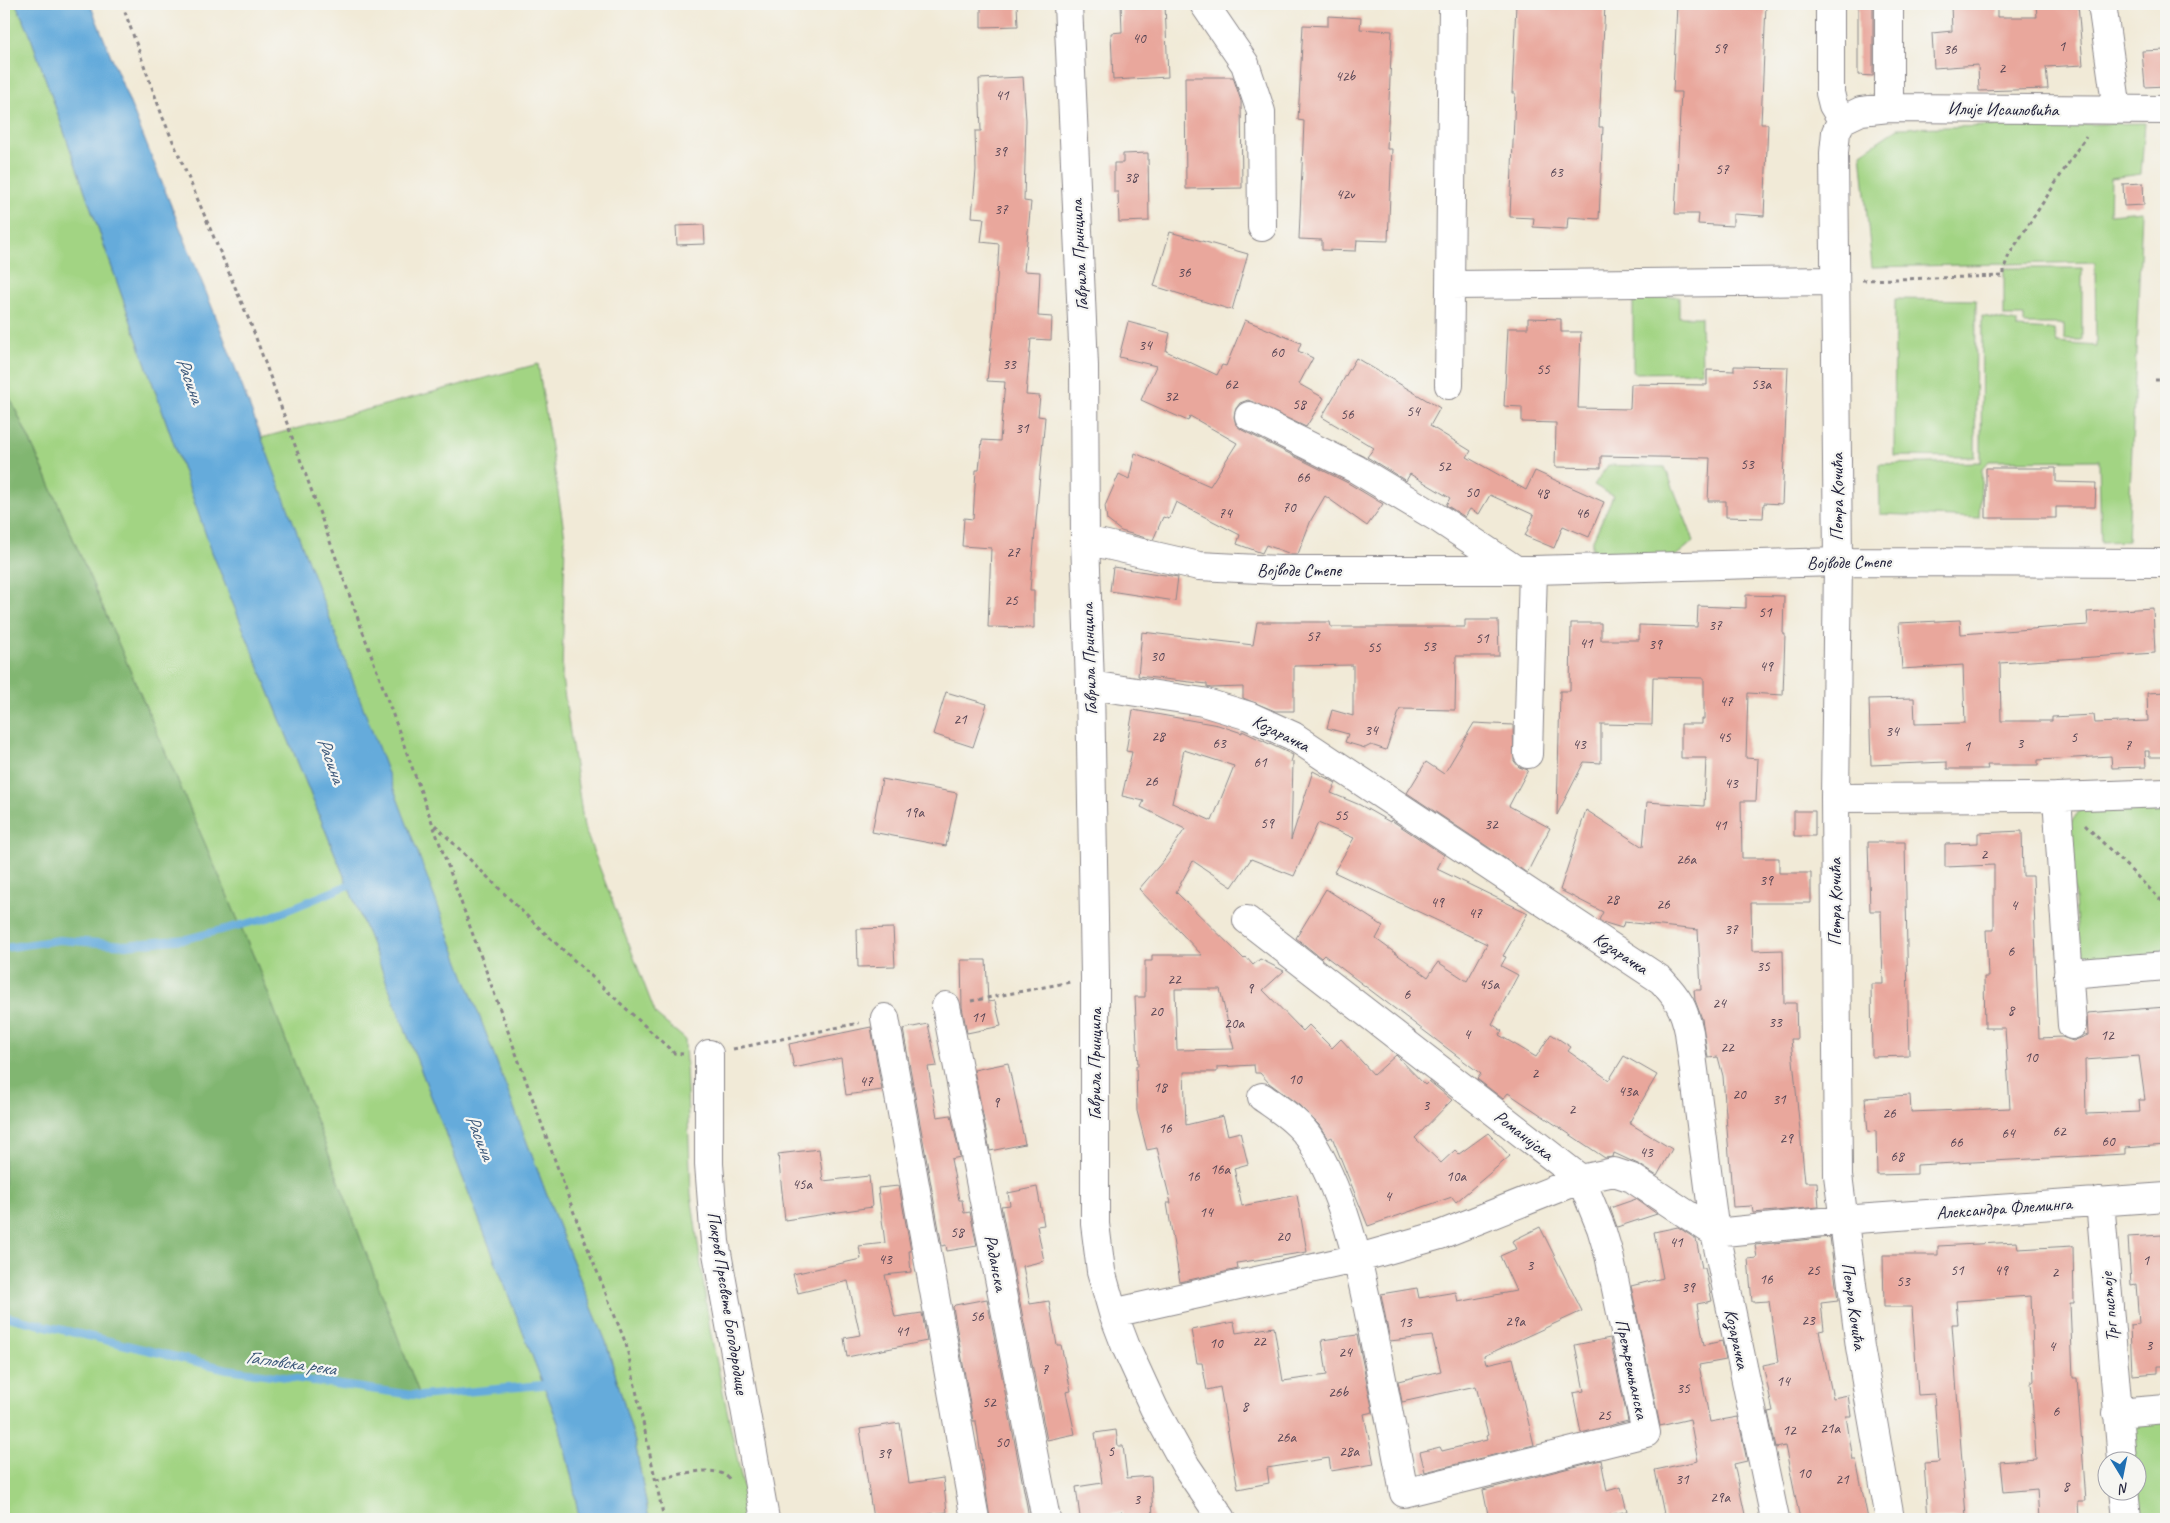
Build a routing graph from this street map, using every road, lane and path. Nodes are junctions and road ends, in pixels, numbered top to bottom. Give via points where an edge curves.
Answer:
1 (122, 4) edge
2 (1068, 4) edge
3 (1204, 4) edge
4 (1453, 4) edge
5 (1830, 4) edge
6 (1889, 4) edge
7 (2102, 4) edge
8 (1889, 108) junction
9 (2110, 110) junction
10 (2166, 110) edge
11 (1842, 120) junction
12 (1262, 227) dead end
13 (1835, 281) junction
14 (1450, 285) junction
15 (2155, 380) dead end
16 (2166, 380) edge
17 (1450, 385) dead end
18 (1250, 416) dead end
19 (1085, 540) junction
20 (1838, 562) junction
21 (2166, 563) edge
22 (1524, 570) junction
23 (1090, 685) junction
24 (1528, 754) dead end
25 (2166, 793) edge
26 (1835, 798) junction
27 (2057, 805) junction
28 (433, 823) junction
29 (2166, 905) edge
30 (1247, 920) dead end
31 (2166, 966) edge
32 (2068, 974) junction
33 (946, 1006) dead end
34 (885, 1018) dead end
35 (2072, 1025) dead end
36 (709, 1054) joint
37 (1262, 1097) dead end
38 (1581, 1178) junction
39 (2166, 1198) edge
40 (2100, 1201) junction
41 (1842, 1220) junction
42 (1715, 1233) junction
43 (1359, 1258) junction
44 (1113, 1313) junction
45 (2166, 1409) edge
46 (2117, 1413) junction
47 (2121, 1450) edge
48 (656, 1480) junction
49 (735, 1487) dead end
50 (2125, 1500) edge
51 (664, 1519) edge
52 (765, 1519) edge
53 (975, 1519) edge
54 (1046, 1519) edge
55 (1222, 1519) edge
56 (1775, 1519) edge
57 (1890, 1519) edge
58 (2127, 1519) edge

1 - 28 path via 163,118 252,327
2 - 19 street, Гаврила Принципа via 1084,366
3 - 12 street via 1237,49 1258,96 1261,112
4 - 14 street
5 - 11 street via 1830,93
6 - 8 street
7 - 9 street
8 - 9 street, Илије Исаиловића
8 - 11 street, Илије Исаиловића via 1861,111
9 - 10 street, Илије Исаиловића
9 - 13 path via 2009,255 2004,276
11 - 13 street, Петра Кочића via 1836,132 1834,153
13 - 14 street
13 - 20 street, Петра Кочића
14 - 17 street
15 - 16 path
18 - 22 street via 1356,469
19 - 22 street, Војводе Степе via 1199,566 1238,569
19 - 23 street, Гаврила Принципа
20 - 21 street, Војводе Степе
20 - 22 street, Војводе Степе
20 - 26 street, Петра Кочића
22 - 24 street
23 - 42 street, Козарачка via 1203,702 1249,716 1294,736 1661,980 1678,997 1689,1032
23 - 44 street, Гаврила Принципа via 1095,1224 1101,1271
25 - 27 street
26 - 27 street
26 - 41 street, Петра Кочића via 1836,1130
27 - 29 path via 2075,816
27 - 32 street
28 - 36 path via 533,922 674,1053
28 - 48 path via 577,1220 626,1344
30 - 38 street, Романијска
31 - 32 street
32 - 35 street
33 - 54 street, Раданска
34 - 53 street
36 - 52 street, Покров Пресвете Богодородице via 709,1164 715,1242
37 - 43 street, Претрешњанска via 1289,1116 1312,1142 1329,1176
38 - 42 street via 1614,1172 1632,1178
38 - 43 street via 1440,1235
38 - 43 street, Претрешњанска via 1602,1228 1646,1433 1404,1494
39 - 40 street, Александра Флеминга
40 - 41 street, Александра Флеминга
40 - 46 street, Трг пистоје
41 - 42 street
41 - 57 street, Петра Кочића
42 - 56 street, Козарачка
43 - 44 street
44 - 55 street, Гаврила Принципа via 1154,1408 1186,1466
45 - 46 street
46 - 47 street, Трг пистоје
48 - 49 path via 715,1471 728,1476
48 - 51 path
50 - 58 street

